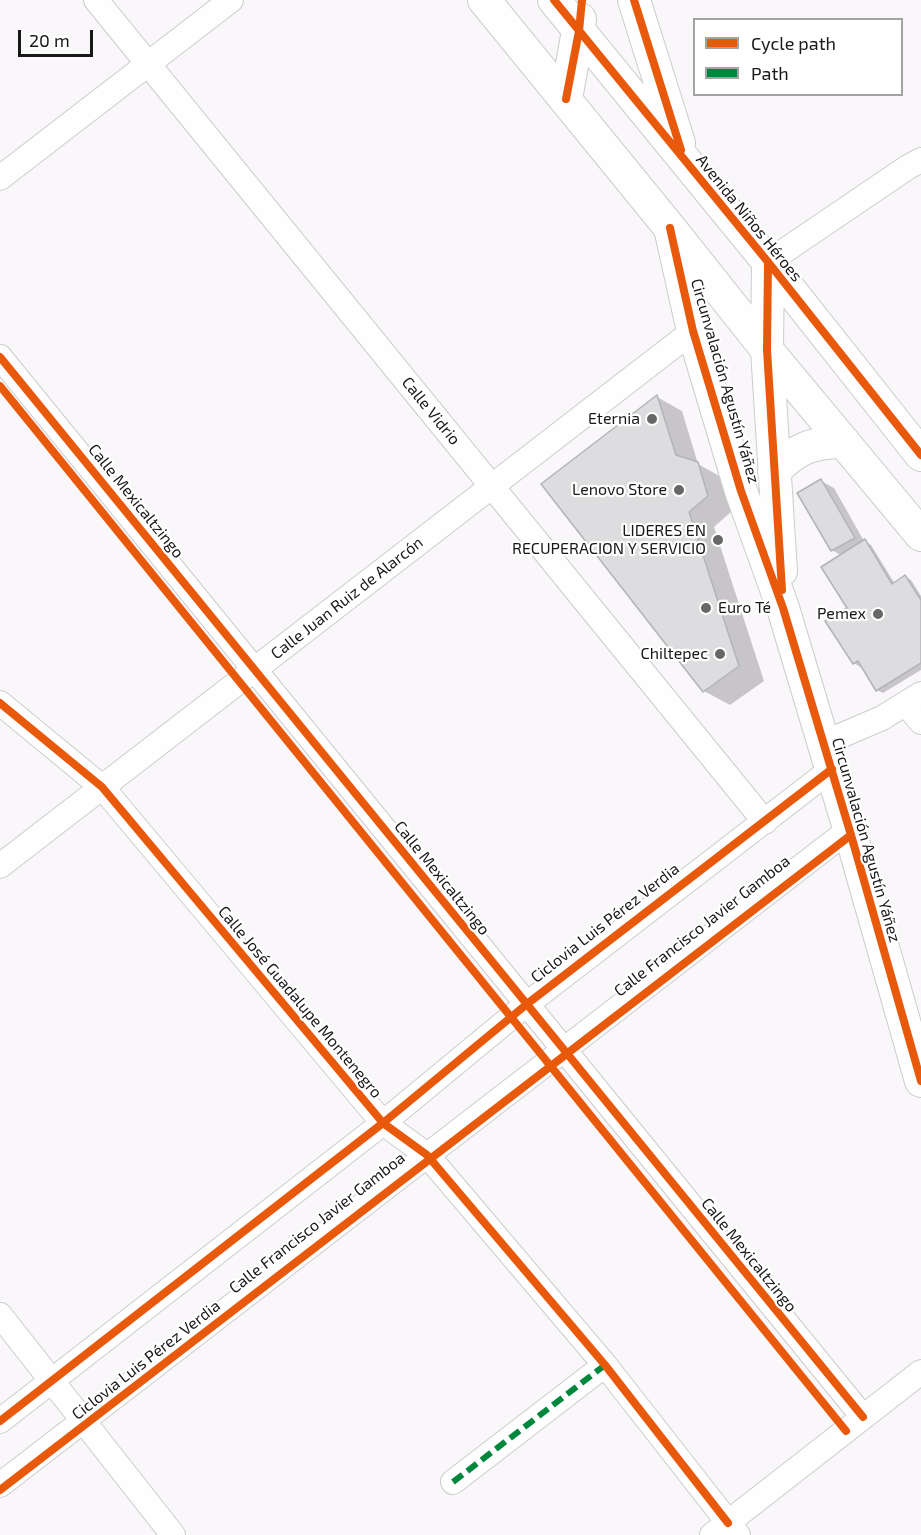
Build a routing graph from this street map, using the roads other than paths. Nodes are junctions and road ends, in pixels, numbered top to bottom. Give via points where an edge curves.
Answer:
1 (96, 0) edge
2 (231, 0) edge
3 (484, 0) edge
4 (554, 0) edge
5 (582, 0) edge
6 (634, 0) edge
7 (579, 31) junction
8 (148, 64) junction
9 (566, 99) junction
10 (684, 159) junction
11 (921, 160) edge
12 (0, 178) edge
13 (670, 228) junction
14 (768, 262) junction
15 (693, 331) junction
16 (767, 350) junction
17 (0, 357) edge
18 (844, 441) junction
19 (921, 455) edge
20 (774, 472) junction
21 (492, 486) junction
22 (921, 535) edge
23 (783, 608) junction
24 (255, 669) junction
25 (914, 699) edge
26 (0, 703) edge
27 (921, 722) edge
28 (828, 756) junction
29 (102, 787) junction
30 (765, 822) junction
31 (850, 829) junction
32 (0, 866) edge
33 (527, 1004) junction
34 (915, 1033) edge
35 (564, 1050) junction
36 (921, 1081) edge
37 (383, 1123) junction
38 (427, 1155) junction
39 (0, 1315) edge
40 (605, 1365) junction
41 (921, 1372) edge
42 (51, 1380) junction
43 (863, 1417) junction
44 (0, 1420) edge
45 (83, 1421) junction
46 (453, 1482) dead end
47 (0, 1485) edge
48 (726, 1531) edge
49 (173, 1535) edge

1 - 8 street, Calle Vidrio
2 - 8 street
3 - 9 main road
4 - 7 main road, Avenida Niños Héroes
5 - 7 main road
6 - 10 main road
7 - 9 main road
7 - 10 main road, Avenida Niños Héroes
8 - 12 street
8 - 21 street, Calle Vidrio
9 - 13 main road
10 - 14 main road, Avenida Niños Héroes
11 - 14 street
13 - 15 main road, Circunvalación Agustín Yáñez
13 - 16 main road
14 - 16 main road, Circunvalación Agustín Yáñez
14 - 19 main road, Avenida Niños Héroes
15 - 21 street, Calle Juan Ruiz de Alarcón
15 - 23 main road, Circunvalación Agustín Yáñez via 741,491
16 - 18 main road
16 - 20 main road, Circunvalación Agustín Yáñez
17 - 24 street, Calle Mexicaltzingo
18 - 20 main road via 805,447
18 - 22 main road
20 - 23 main road, Circunvalación Agustín Yáñez
21 - 24 street, Calle Juan Ruiz de Alarcón
21 - 30 street, Calle Vidrio
23 - 28 main road, Circunvalación Agustín Yáñez
24 - 29 street, Calle Juan Ruiz de Alarcón
24 - 33 street, Calle Mexicaltzingo
25 - 27 street
25 - 28 street
26 - 29 street, Calle José Guadalupe Montenegro
28 - 30 street
28 - 31 main road, Circunvalación Agustín Yáñez
29 - 32 street, Calle Juan Ruiz de Alarcón
29 - 37 street, Calle José Guadalupe Montenegro
30 - 33 street
31 - 34 main road, Circunvalación Agustín Yáñez
31 - 35 street, Calle Francisco Javier Gamboa
33 - 35 street, Calle Mexicaltzingo
33 - 37 street
34 - 36 main road, Circunvalación Agustín Yáñez
35 - 38 street, Calle Francisco Javier Gamboa
35 - 43 street, Calle Mexicaltzingo
37 - 38 street, Calle José Guadalupe Montenegro
37 - 42 street
38 - 40 street, Calle José Guadalupe Montenegro
38 - 45 street, Calle Francisco Javier Gamboa
39 - 42 street
40 - 46 street
40 - 48 street, Calle José Guadalupe Montenegro
41 - 43 street
42 - 44 street
42 - 45 street
43 - 48 street
45 - 47 street, Calle Francisco Javier Gamboa
45 - 49 street

